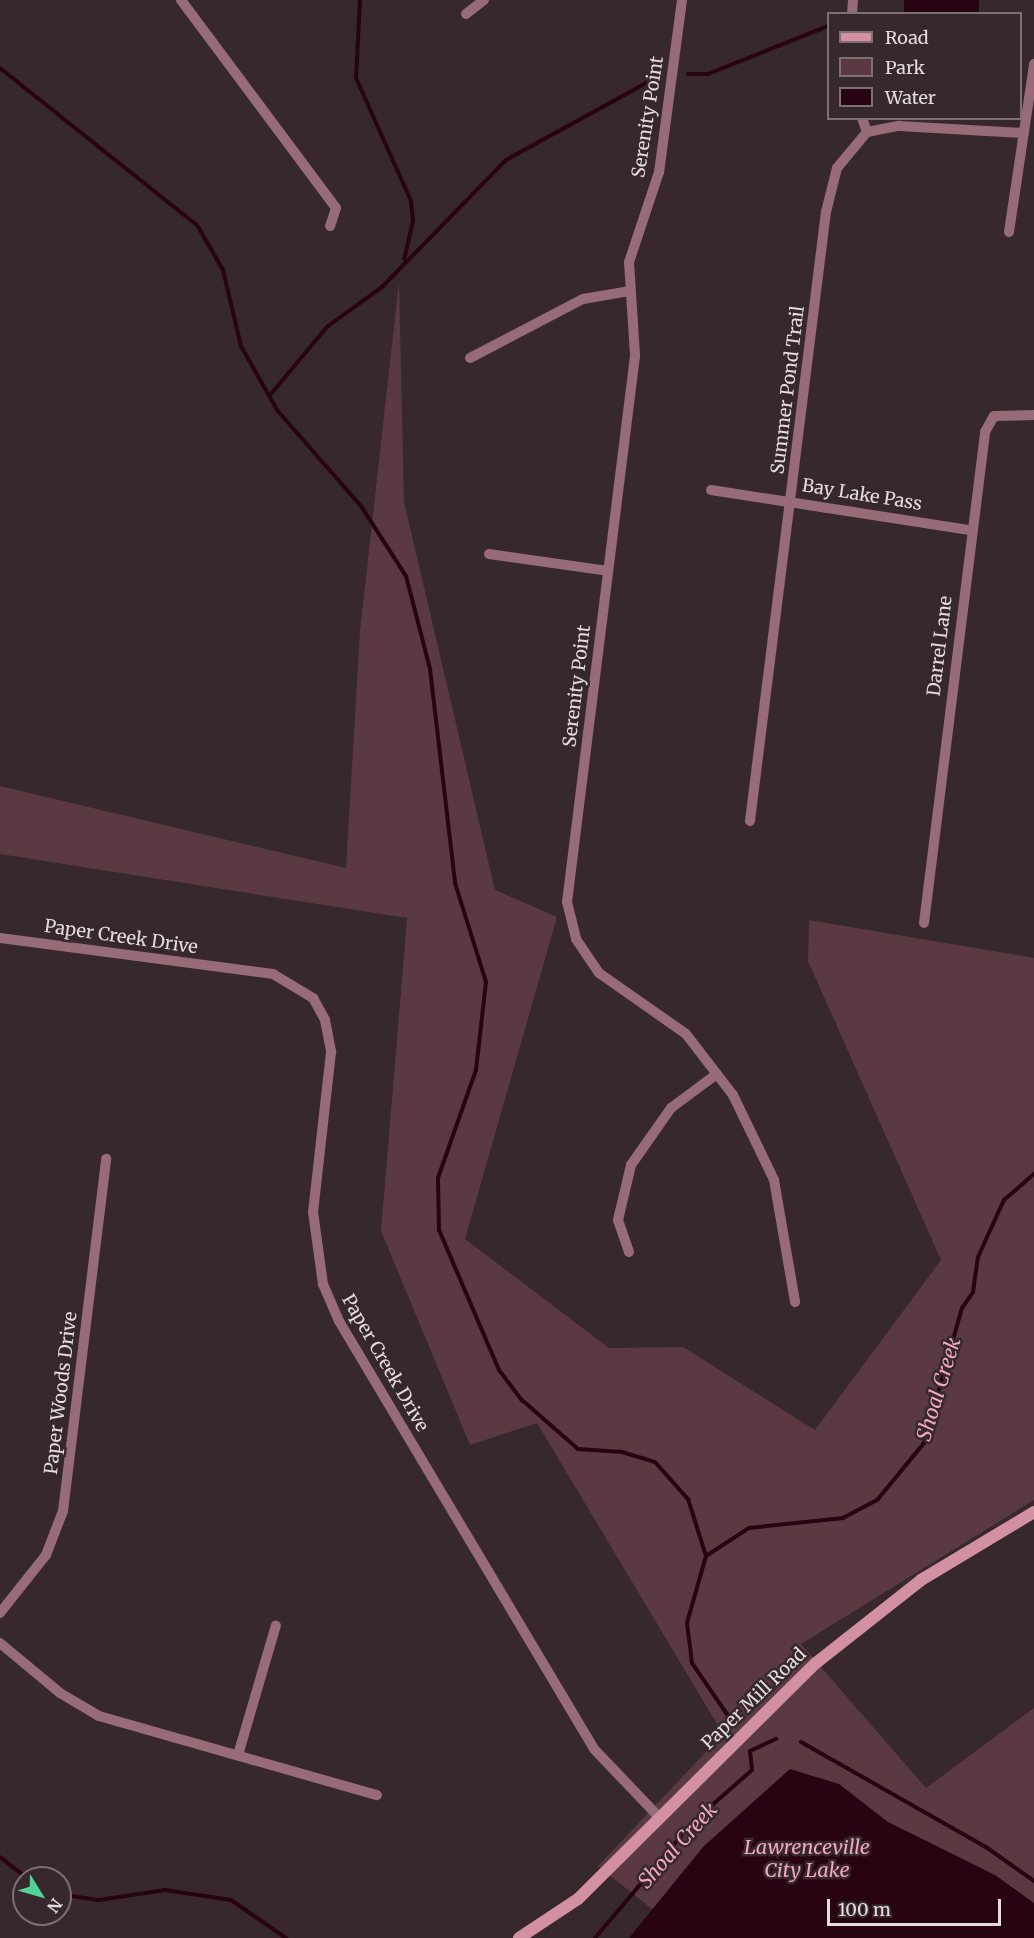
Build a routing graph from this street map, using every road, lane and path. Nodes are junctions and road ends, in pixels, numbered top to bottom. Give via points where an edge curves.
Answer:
1 (181, 0) edge
2 (484, 0) edge
3 (682, 0) edge
4 (466, 14) dead end
5 (1034, 64) edge
6 (863, 120) edge
7 (867, 132) junction
8 (1024, 133) junction
9 (330, 226) dead end
10 (1009, 232) dead end
11 (630, 291) junction
12 (470, 358) dead end
13 (1034, 415) edge
14 (711, 490) dead end
15 (791, 500) junction
16 (970, 530) junction
17 (489, 554) dead end
18 (608, 572) junction
19 (750, 821) dead end
20 (924, 923) dead end
21 (0, 938) edge
22 (717, 1074) junction
23 (106, 1159) dead end
24 (629, 1252) dead end
25 (795, 1302) dead end
26 (1034, 1512) edge
27 (0, 1613) edge
28 (276, 1625) dead end
29 (0, 1643) edge
30 (238, 1755) junction
31 (377, 1795) dead end
32 (660, 1818) junction
33 (519, 1938) edge

1 - 9 street via 336,208
2 - 4 street
3 - 11 street, Serenity Point via 660,172 628,262
5 - 8 street
6 - 7 street
7 - 8 street via 899,126
7 - 15 street, Summer Pond Trail via 837,168 830,191
8 - 10 street
11 - 12 street via 583,299
11 - 18 street, Serenity Point via 635,356
13 - 16 street, Darrel Lane via 994,416 985,432
14 - 15 street, Bay Lake Pass
15 - 16 street, Bay Lake Pass
15 - 19 street, Summer Pond Trail
16 - 20 street, Darrel Lane
17 - 18 street
18 - 22 street, Serenity Point via 567,902 576,939 599,973 686,1034
21 - 32 street, Paper Creek Drive via 273,974 313,998 325,1020 331,1052 313,1212 327,1293 594,1749
22 - 24 street via 671,1108 631,1165 618,1220
22 - 25 street, Serenity Point via 774,1179
23 - 27 street, Paper Woods Drive via 63,1511 46,1555
26 - 32 street, Paper Mill Road via 921,1580 816,1663
28 - 30 street
29 - 30 street via 81,1708
30 - 31 street
32 - 33 street, Paper Mill Road via 578,1899

